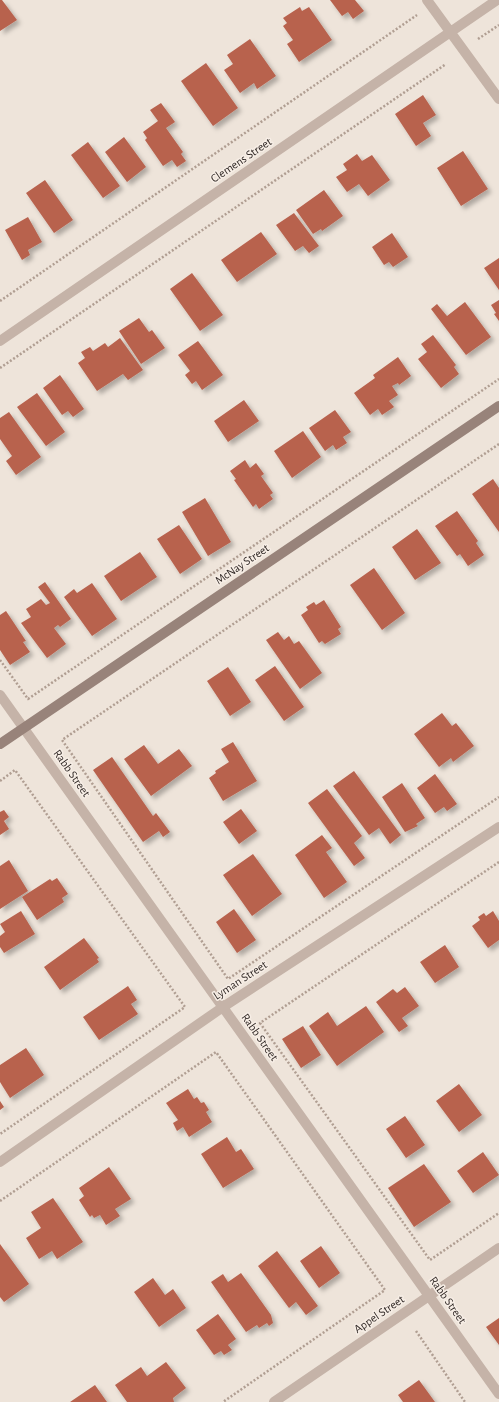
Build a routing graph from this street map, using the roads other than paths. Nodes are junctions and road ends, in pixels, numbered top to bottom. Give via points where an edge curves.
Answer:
1 (427, 0) edge
2 (497, 0) edge
3 (451, 32) junction
4 (499, 99) edge
5 (0, 341) edge
6 (499, 406) edge
7 (0, 695) edge
8 (24, 728) junction
9 (0, 744) edge
10 (499, 827) edge
11 (223, 1007) junction
12 (0, 1162) edge
13 (499, 1248) edge
14 (429, 1296) junction
15 (499, 1394) edge
16 (274, 1402) edge

1 - 3 street
2 - 3 street, Clemens Street
3 - 4 street
3 - 5 street, Clemens Street
6 - 8 street, McNay Street
7 - 8 street, Rabb Street
8 - 9 street, McNay Street
8 - 11 street, Rabb Street
10 - 11 street, Lyman Street
11 - 12 street, Lyman Street
11 - 14 street, Rabb Street
13 - 14 street, Appel Street
14 - 15 street, Rabb Street
14 - 16 street, Appel Street

